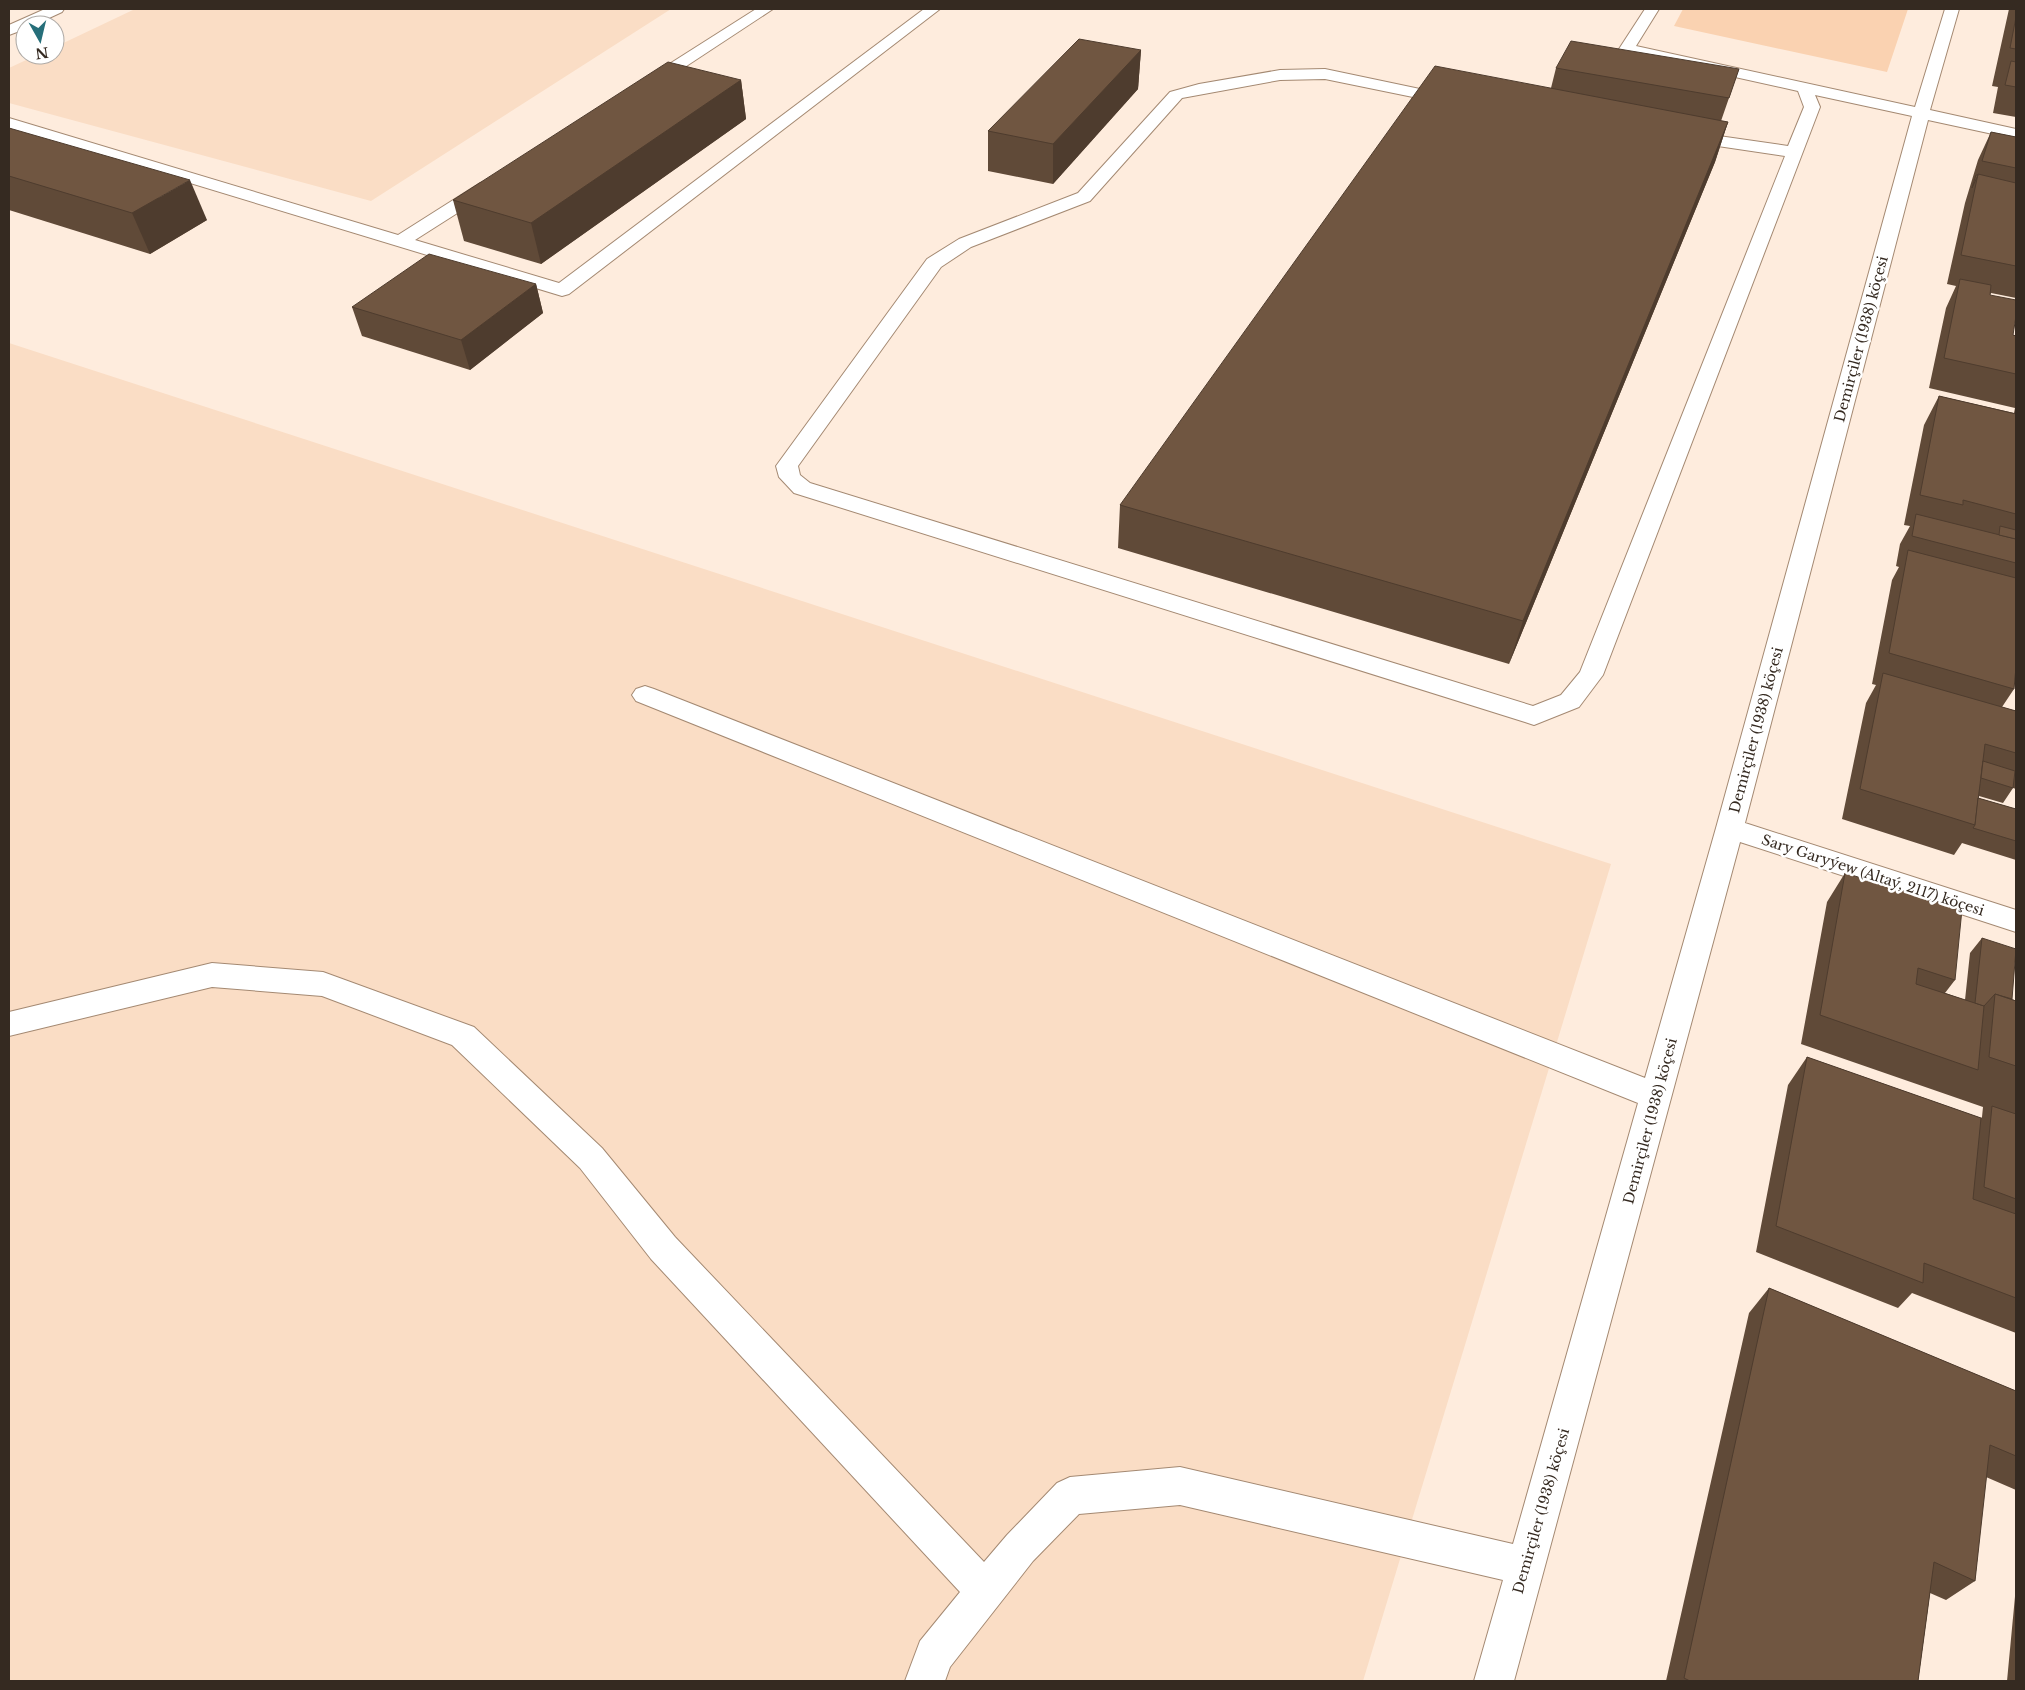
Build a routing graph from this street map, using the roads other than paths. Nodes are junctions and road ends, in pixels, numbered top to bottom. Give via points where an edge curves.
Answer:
1 (57, 9) edge
2 (766, 9) edge
3 (933, 9) edge
4 (1652, 9) edge
5 (1952, 9) edge
6 (9, 31) edge
7 (1805, 89) junction
8 (633, 94) edge
9 (1469, 104) edge
10 (1921, 114) junction
11 (9, 123) edge
12 (1670, 134) edge
13 (2016, 134) edge
14 (1795, 152) junction
15 (499, 179) edge
16 (399, 242) junction
17 (644, 695) dead end
18 (1730, 828) junction
19 (2016, 921) edge
20 (9, 1024) edge
21 (1656, 1098) junction
22 (1526, 1566) junction
23 (985, 1591) junction
24 (924, 1681) edge
25 (1494, 1681) edge

1 - 6 street
2 - 8 street
3 - 16 street via 562,290
4 - 7 street via 1627,49
5 - 10 street, Demirçiler (1938) köçesi
7 - 10 street
7 - 14 street via 1812,108
9 - 14 street via 1325,74 1304,73 1199,89 1176,96 1084,197 965,243 934,263 787,466 790,478 802,488 1534,716 1570,701 1591,675
10 - 13 street
10 - 18 street, Demirçiler (1938) köçesi
11 - 16 street
12 - 14 street
15 - 16 street
17 - 21 street
18 - 19 street, Sary Garyýew (Altaý, 2117) köçesi
18 - 21 street, Demirçiler (1938) köçesi
20 - 23 street via 212,975 323,984 463,1036 591,1158 663,1248
21 - 22 street, Demirçiler (1938) köçesi
22 - 23 street via 1180,1486 1070,1496 1020,1548
22 - 25 street, Demirçiler (1938) köçesi
23 - 24 street via 934,1655

